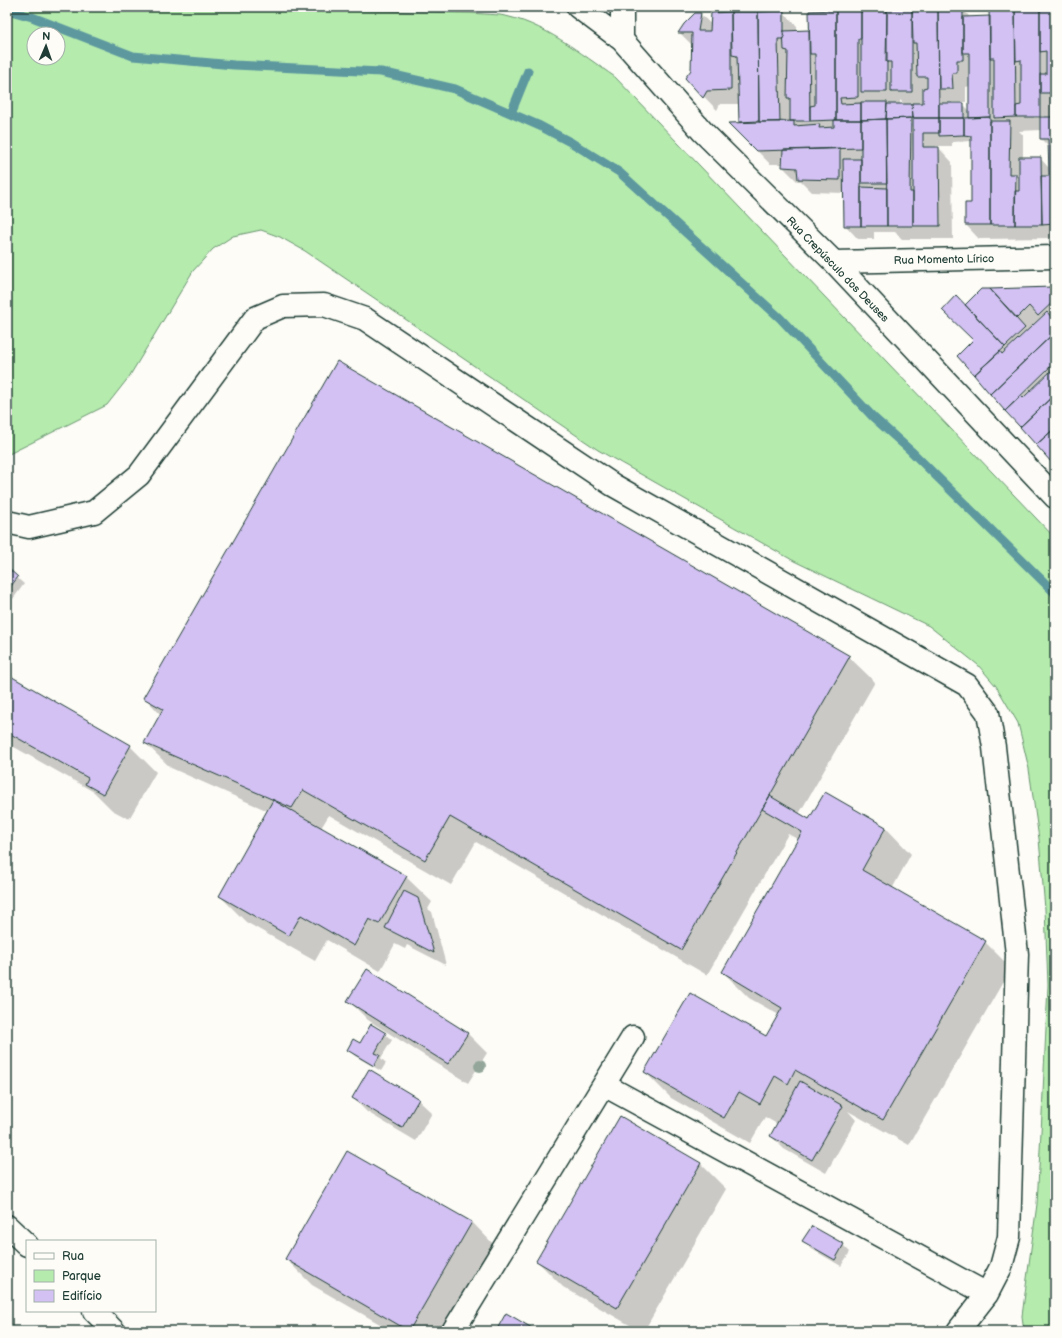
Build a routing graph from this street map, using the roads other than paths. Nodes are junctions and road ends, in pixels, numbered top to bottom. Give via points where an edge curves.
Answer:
1 (578, 7) edge
2 (622, 7) edge
3 (622, 40) junction
4 (1055, 257) edge
5 (834, 262) junction
6 (1055, 497) edge
7 (7, 522) edge
8 (633, 1037) dead end
9 (604, 1085) junction
10 (7, 1226) edge
11 (26, 1245) edge
12 (987, 1294) junction
13 (95, 1312) edge
14 (114, 1331) edge
15 (453, 1331) edge
16 (958, 1331) edge

1 - 3 street, Rua Crepúsculo dos Deuses
2 - 3 street
3 - 5 street, Rua Crepúsculo dos Deuses via 702,132
4 - 5 street, Rua Momento Lírico
5 - 6 street, Rua Crepúsculo dos Deuses
7 - 12 street via 29,527 94,512 139,475 255,318 283,306 324,305 364,319 613,485 967,685 988,713 1017,954 1009,1237 1000,1268
8 - 9 street
9 - 12 street
9 - 15 street
10 - 11 street
12 - 16 street
13 - 14 street

